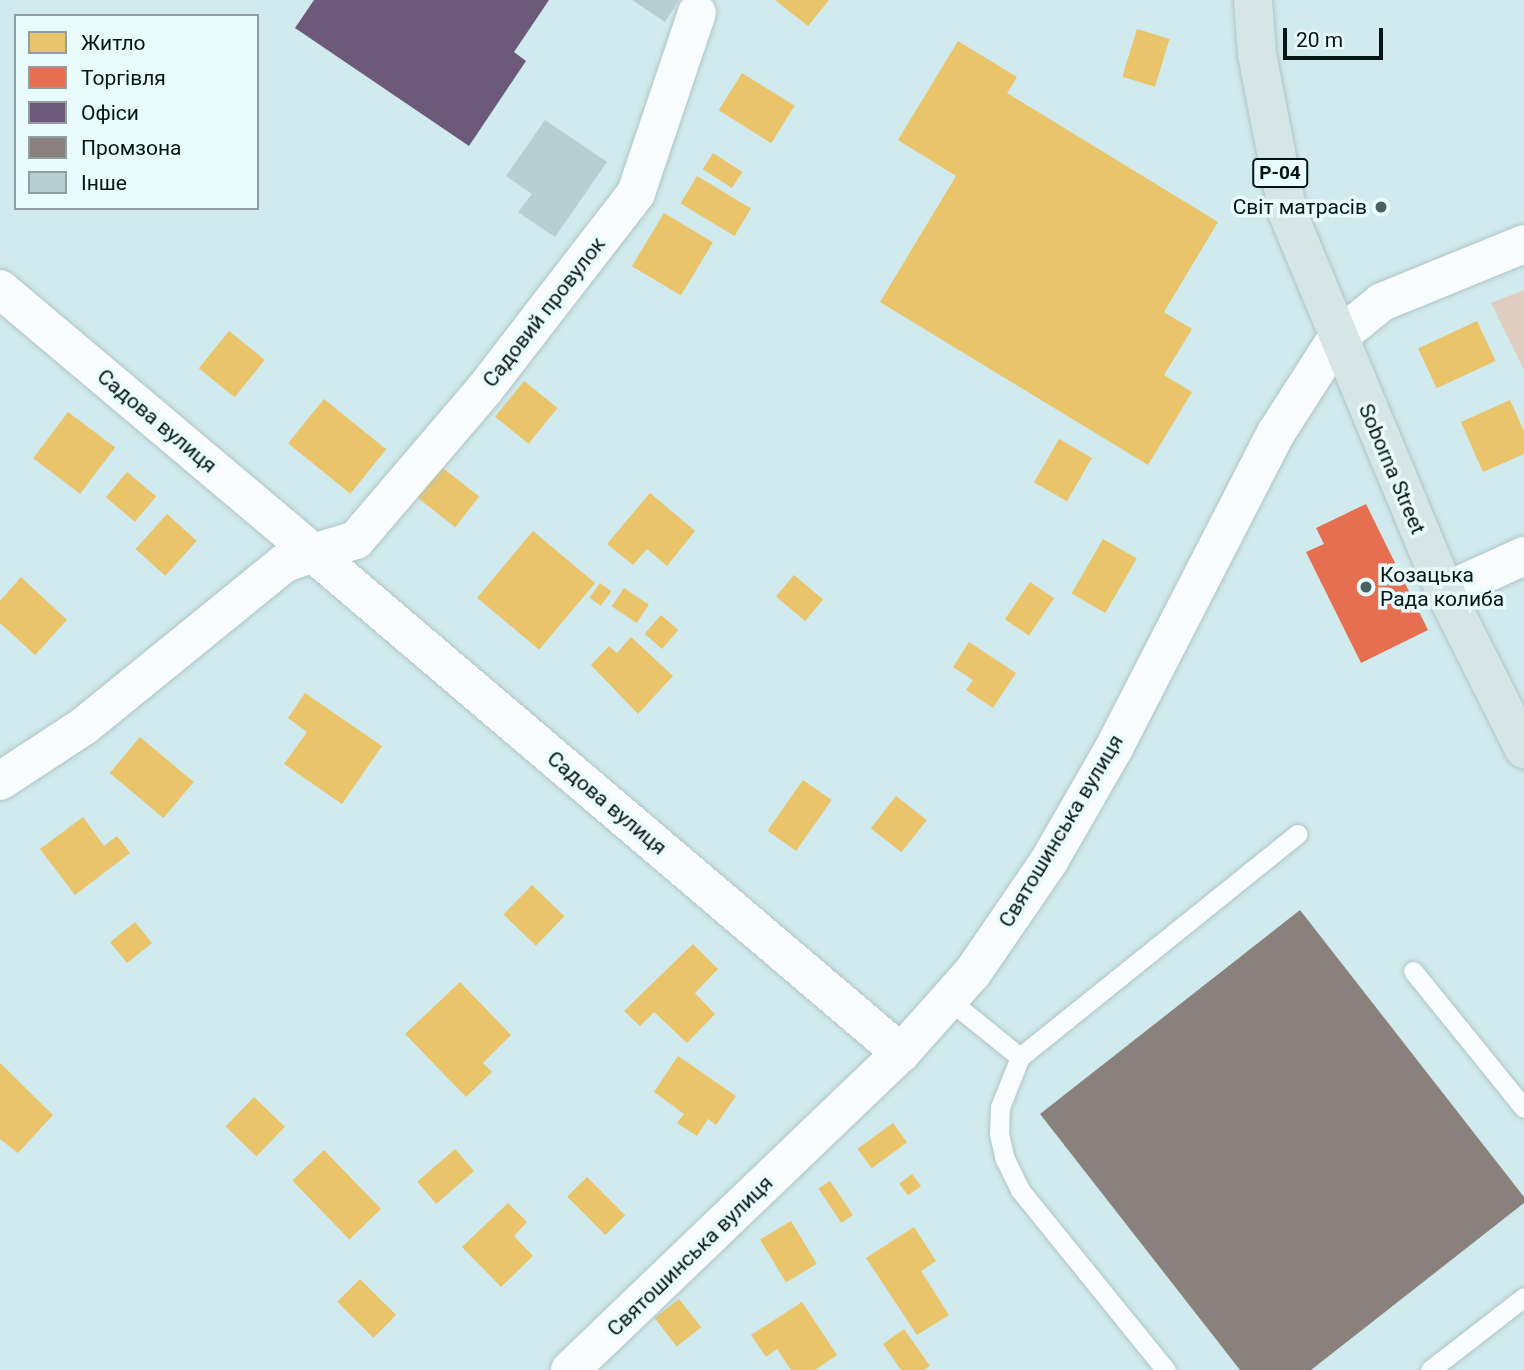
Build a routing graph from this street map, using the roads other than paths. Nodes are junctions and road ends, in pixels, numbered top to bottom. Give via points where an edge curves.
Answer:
1 (1253, 0) edge
2 (697, 13) dead end
3 (1524, 244) edge
4 (0, 289) edge
5 (1336, 339) junction
6 (313, 553) junction
7 (1524, 556) edge
8 (1445, 592) junction
9 (1524, 749) edge
10 (0, 781) edge
11 (1297, 834) dead end
12 (1413, 971) dead end
13 (948, 999) junction
14 (901, 1053) junction
15 (1020, 1057) junction
16 (1524, 1108) edge
17 (1524, 1297) edge
18 (570, 1370) edge
19 (1166, 1370) edge
20 (1430, 1370) edge

1 - 5 main road, Р-04 via 1258,54 1288,214
2 - 6 street, Садовий провулок via 636,193 560,296 356,541
3 - 5 street via 1382,302
4 - 6 street, Садова вулиця
5 - 8 main road, Soborna Street / Р-04
5 - 13 street, Святошинська вулиця via 1276,433 1184,620 1049,860
6 - 10 street via 283,564 84,726
6 - 14 street, Садова вулиця
7 - 8 street
8 - 9 main road, Soborna Street / Р-04
11 - 15 lane
12 - 16 lane
13 - 14 street, Святошинська вулиця
13 - 15 lane
14 - 18 street, Святошинська вулиця
15 - 19 lane via 1000,1107 999,1134 1005,1159 1020,1190
17 - 20 lane

